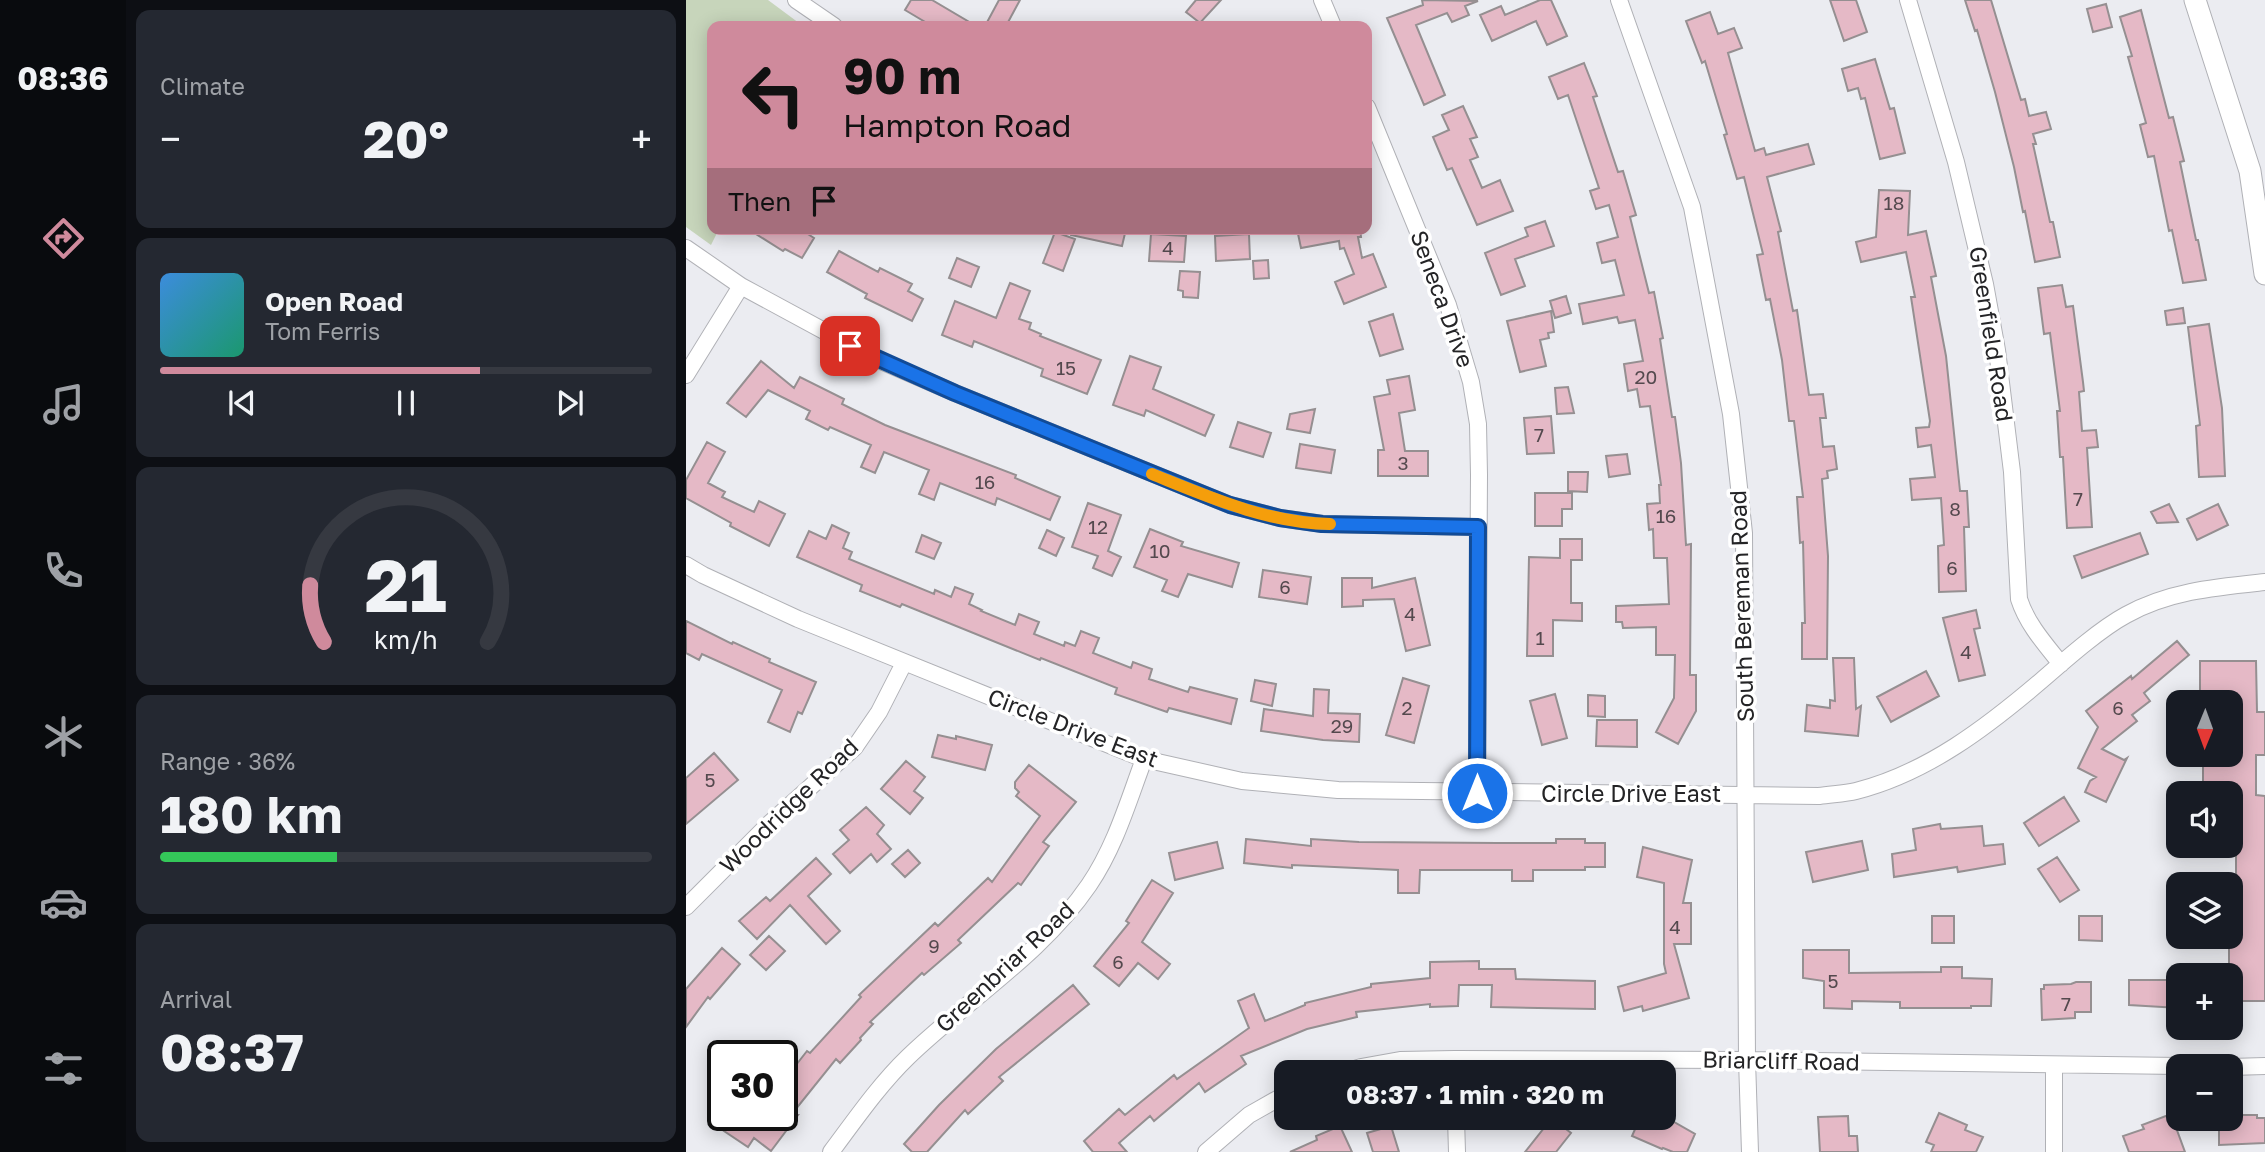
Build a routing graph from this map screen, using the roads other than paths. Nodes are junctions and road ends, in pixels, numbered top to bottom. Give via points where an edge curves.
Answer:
1 (796, 0) edge
2 (1322, 0) edge
3 (1619, 0) edge
4 (1908, 0) edge
5 (2195, 0) edge
6 (827, 21) edge
7 (1331, 21) edge
8 (1373, 140) edge
9 (2258, 170) edge
10 (686, 248) edge
11 (2265, 274) edge
12 (741, 286) junction
13 (686, 374) edge
14 (1478, 527) junction
15 (686, 565) edge
16 (2265, 582) edge
17 (904, 663) junction
18 (2061, 664) junction
19 (1144, 759) junction
20 (1477, 793) junction
21 (1747, 794) junction
22 (686, 907) edge
23 (1747, 1060) junction
24 (1676, 1061) edge
25 (2054, 1065) junction
26 (2166, 1066) edge
27 (2265, 1066) edge
28 (2243, 1067) edge
29 (1274, 1101) edge
30 (1456, 1130) edge
31 (831, 1152) edge
32 (1206, 1152) edge
33 (1457, 1152) edge
34 (1750, 1152) edge
35 (2054, 1152) edge

1 - 6 street
2 - 7 street
3 - 21 street, South Bereman Road via 1692,206 1731,414 1744,533
4 - 18 street, Greenfield Road via 1956,162 1997,350 2012,472 2019,598 2033,628
5 - 9 street
8 - 14 street, Seneca Drive via 1448,305 1471,382 1478,424
9 - 11 street
10 - 12 street
12 - 13 street
12 - 14 street via 874,358 1230,505 1322,524
14 - 20 street, Seneca Drive
15 - 17 street, Circle Drive East
16 - 18 street, Circle Drive East via 2176,594 2148,604 2123,616
17 - 19 street, Circle Drive East
17 - 22 street, Woodridge Road via 855,747
18 - 21 street, Circle Drive East via 2002,714 1916,769 1854,792
19 - 20 street, Circle Drive East via 1242,781 1338,790
19 - 31 street, Greenbriar Road via 1103,861 1065,916 906,1058
20 - 21 street, Circle Drive East
21 - 23 street, South Bereman Road
23 - 24 street, Briarcliff Road
23 - 25 street, Briarcliff Road
23 - 34 street, South Bereman Road
25 - 26 street, Briarcliff Road
25 - 35 street
27 - 28 street
29 - 32 street via 1249,1115
30 - 33 street

